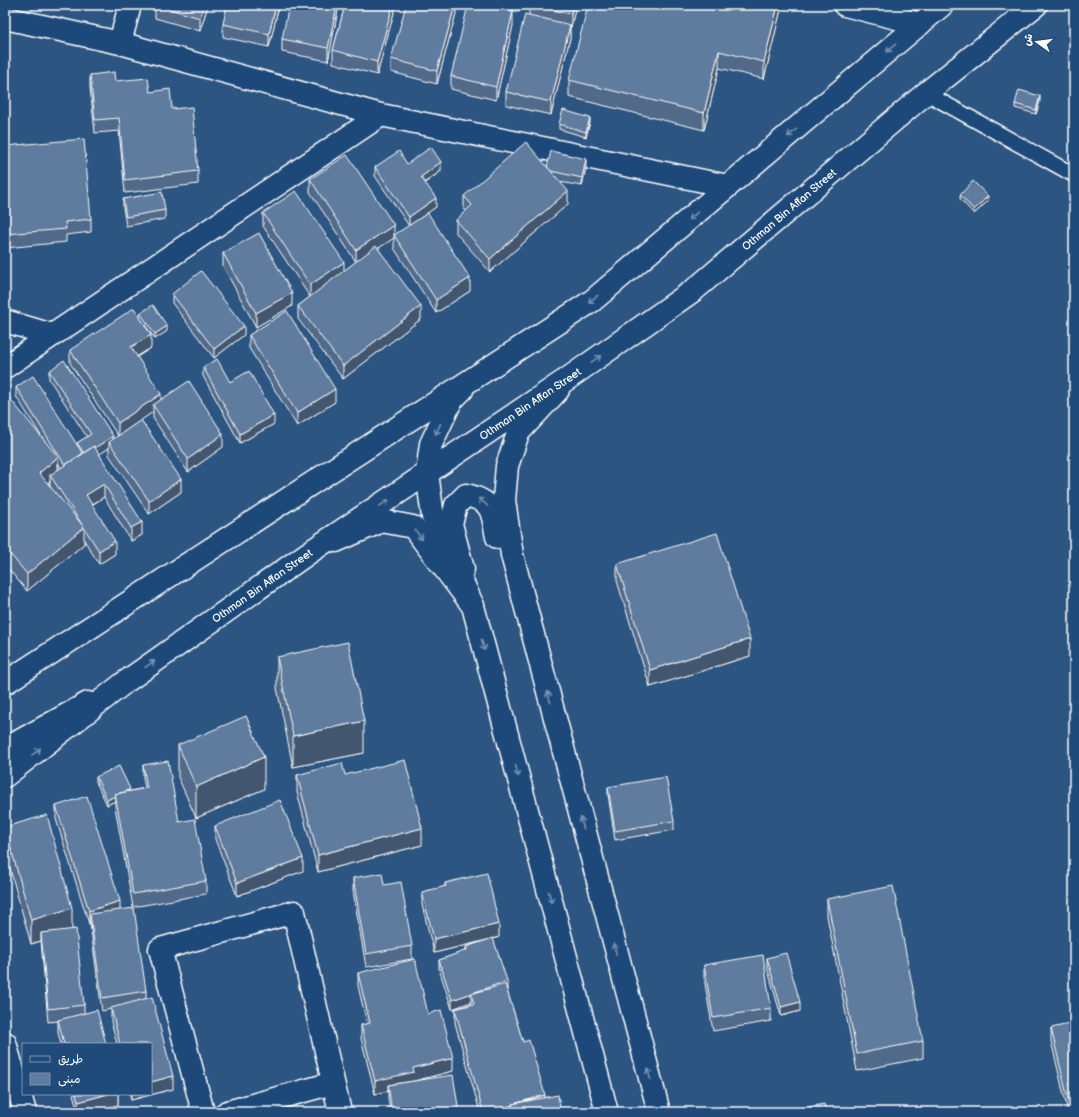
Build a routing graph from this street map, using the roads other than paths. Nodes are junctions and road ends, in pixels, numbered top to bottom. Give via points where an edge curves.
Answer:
1 (130, 5) edge
2 (845, 5) edge
3 (942, 5) edge
4 (1036, 5) edge
5 (908, 16) edge
6 (5, 18) edge
7 (120, 43) junction
8 (926, 93) junction
9 (381, 115) junction
10 (1074, 175) edge
11 (728, 186) junction
12 (5, 321) edge
13 (52, 336) junction
14 (5, 367) edge
15 (477, 375) junction
16 (570, 377) junction
17 (427, 473) junction
18 (307, 554) junction
19 (473, 606) junction
20 (531, 628) junction
21 (5, 683) edge
22 (124, 683) junction
23 (5, 749) edge
24 (5, 776) edge
25 (5, 1043) edge
26 (332, 1083) junction
27 (25, 1112) edge
28 (202, 1112) edge
29 (227, 1112) edge
30 (340, 1112) edge
31 (608, 1112) edge
32 (659, 1112) edge

1 - 7 street
2 - 5 street
3 - 5 street
4 - 8 street, Othman Bin Affan Street
5 -> 11 street
6 - 7 street
7 - 9 street
8 - 10 lane
16 -> 8 street, Othman Bin Affan Street via 694,290
9 - 11 street
9 - 13 street
11 -> 15 street via 592,300
12 - 13 street
13 - 14 street
15 -> 17 street via 451,401 431,444
15 - 21 street
16 - 17 street, Othman Bin Affan Street
16 - 20 street via 518,433 507,466 504,500 512,555
18 -> 17 street, Othman Bin Affan Street
17 - 19 street via 433,517
18 -> 19 street via 382,521 413,527
22 -> 18 street, Othman Bin Affan Street
20 -> 19 street via 500,555 491,510 480,498 466,495 456,505 451,524
19 -> 31 street
32 -> 20 street
22 - 23 street
24 -> 22 street, Othman Bin Affan Street
25 - 27 street
26 - 28 street via 294,912 160,949
26 - 29 street
26 - 30 street

